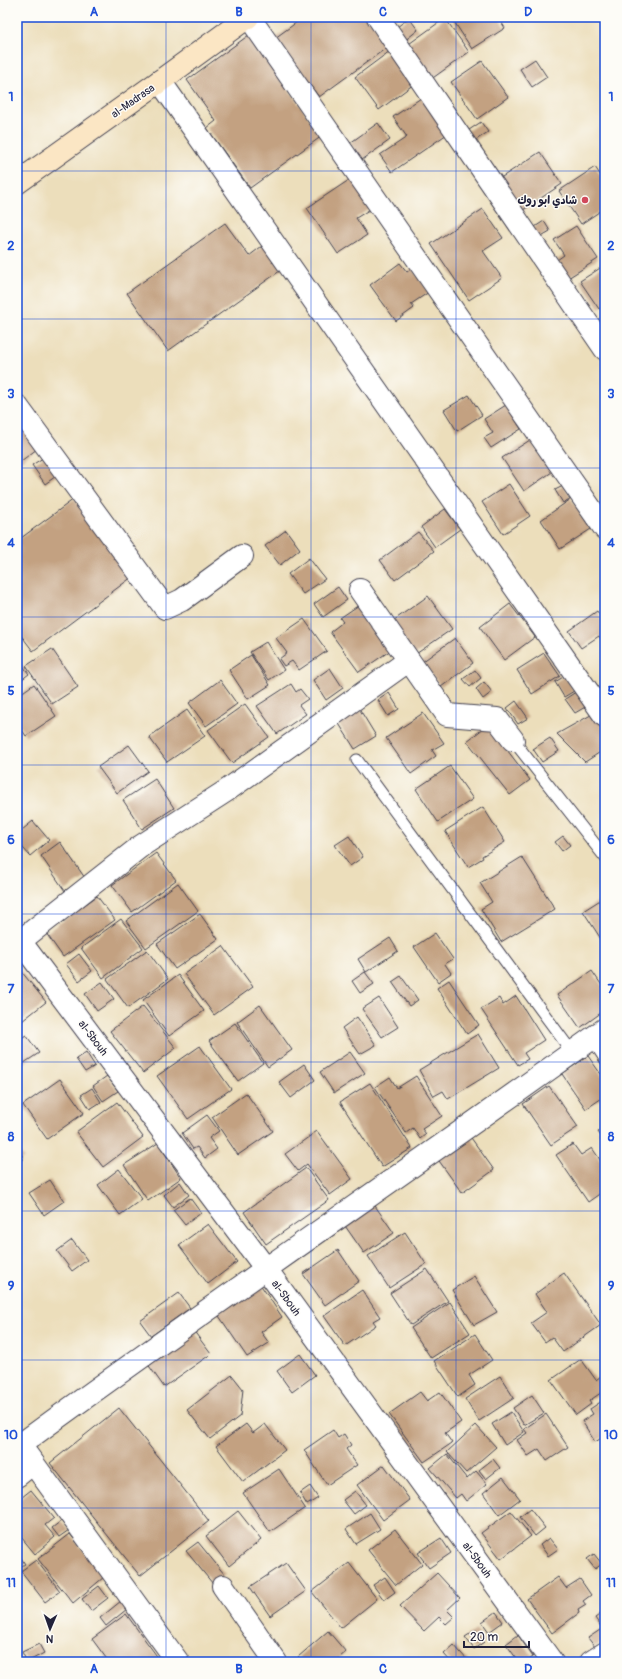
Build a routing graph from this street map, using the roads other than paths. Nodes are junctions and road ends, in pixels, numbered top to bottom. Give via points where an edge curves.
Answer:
1 (249, 17) edge
2 (378, 17) edge
3 (160, 81) junction
4 (17, 183) edge
5 (605, 349) edge
6 (17, 406) edge
7 (605, 529) edge
8 (242, 556) dead end
9 (360, 590) dead end
10 (408, 661) junction
11 (605, 716) edge
12 (513, 740) joint
13 (357, 760) dead end
14 (605, 857) edge
15 (19, 939) edge
16 (598, 1034) edge
17 (572, 1052) junction
18 (605, 1059) edge
19 (266, 1269) junction
20 (19, 1443) edge
21 (25, 1469) edge
22 (223, 1586) dead end
23 (605, 1653) edge
24 (178, 1662) edge
25 (276, 1662) edge
26 (552, 1662) edge
27 (592, 1662) edge

1 - 3 street, al-Madrasa
1 - 7 street
2 - 5 street
3 - 4 street, al-Madrasa
3 - 11 street
6 - 8 street via 165,608 182,600
9 - 10 street
10 - 12 street via 447,715 498,719
10 - 15 street via 226,791 142,846
12 - 14 lane
13 - 17 lane
15 - 19 street, al-Sbouh
16 - 17 street
16 - 18 lane
17 - 19 street
19 - 20 street
19 - 26 street, al-Sbouh
20 - 21 street
21 - 24 street
22 - 25 street
23 - 27 street

